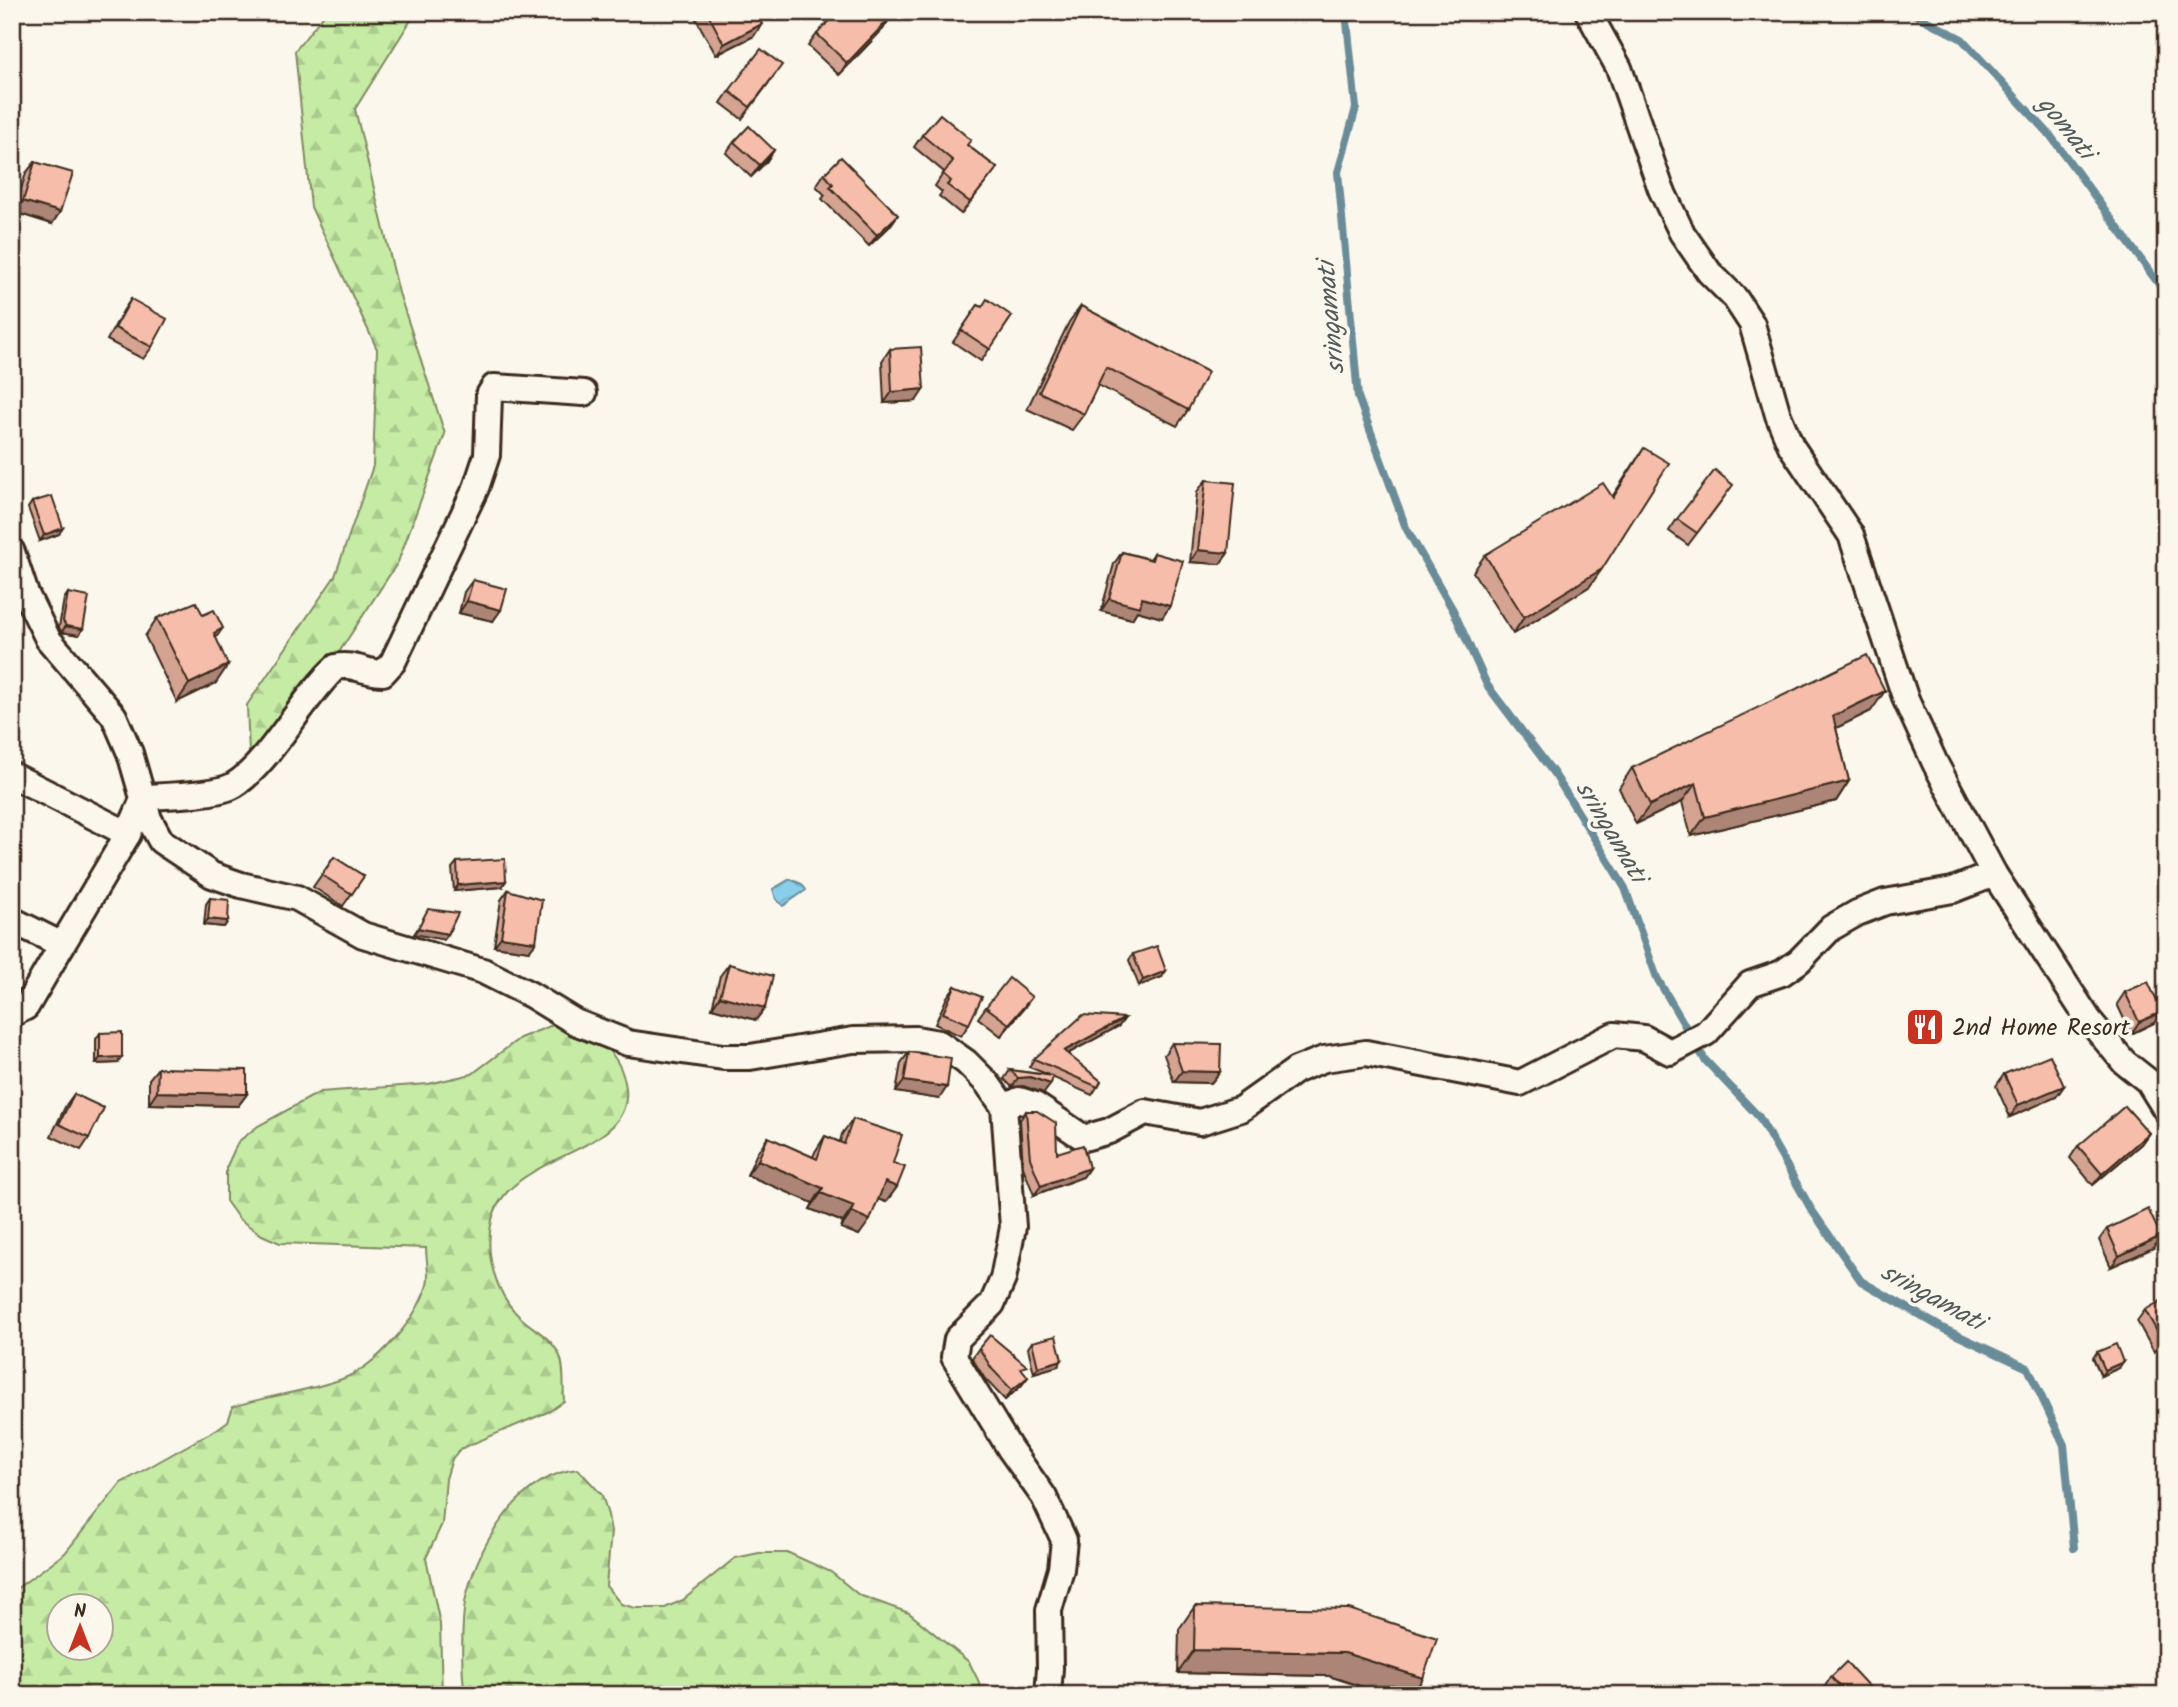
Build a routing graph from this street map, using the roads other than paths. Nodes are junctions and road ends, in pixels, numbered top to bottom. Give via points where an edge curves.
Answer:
1 (1588, 12) edge
2 (584, 393) dead end
3 (12, 552) edge
4 (12, 775) edge
5 (144, 797) junction
6 (128, 834) junction
7 (1994, 874) junction
8 (12, 920) edge
9 (62, 945) junction
10 (12, 1014) edge
11 (1004, 1107) junction
12 (2166, 1110) edge
13 (1048, 1695) edge

1 - 7 street via 1619,68 1661,189 1682,233 1752,324 1791,446 1851,536 1906,700
2 - 5 street via 494,387 489,394 487,455 476,488 393,662 383,673 369,673 351,663 335,667 263,757 233,786
3 - 5 street via 48,639 114,716
4 - 6 street
5 - 6 street
5 - 11 street via 161,841 212,874 297,898 363,935 484,971 575,1022 628,1043 723,1057 777,1054 853,1040 939,1043 966,1062
6 - 9 street
7 - 11 street via 1953,890 1885,902 1857,913 1832,928 1782,973 1750,984 1706,1033 1670,1052 1643,1038 1614,1035 1520,1083 1366,1053 1324,1059 1296,1070 1241,1110 1200,1122 1145,1112 1110,1131 1084,1138 1035,1105 1019,1100
7 - 12 street via 2089,1020 2124,1062 2148,1081
8 - 9 street
9 - 10 street via 26,1007
11 - 13 street via 1013,1227 1003,1279 992,1304 957,1339 954,1357 1057,1518 1064,1540 1049,1610

